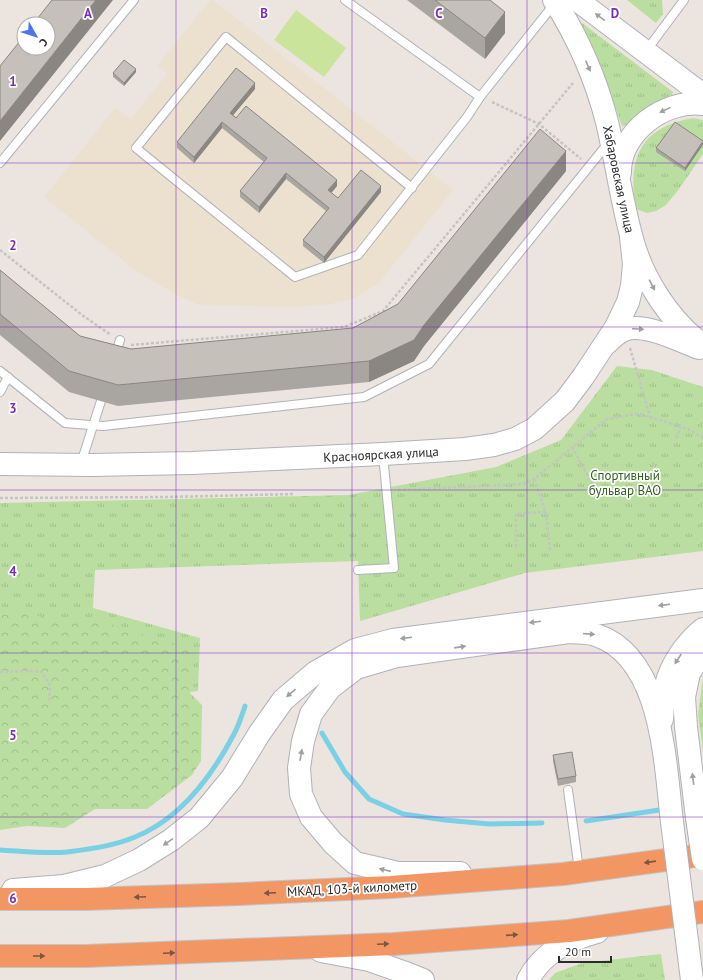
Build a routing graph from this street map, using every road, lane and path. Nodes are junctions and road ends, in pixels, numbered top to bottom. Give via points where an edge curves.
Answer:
1 (134, 0) edge
2 (345, 0) edge
3 (684, 0) edge
4 (562, 1) edge
5 (646, 51) junction
6 (703, 95) edge
7 (480, 97) junction
8 (703, 104) edge
9 (611, 140) junction
10 (0, 163) edge
11 (590, 166) junction
12 (620, 184) junction
13 (412, 188) junction
14 (631, 237) junction
15 (120, 340) dead end
16 (633, 344) dead end
17 (629, 345) junction
18 (703, 345) edge
19 (614, 347) junction
20 (703, 349) edge
21 (112, 365) edge
22 (0, 371) edge
23 (391, 371) edge
24 (8, 377) junction
25 (396, 381) junction
26 (0, 392) edge
27 (101, 401) edge
28 (650, 417) junction
29 (93, 426) junction
30 (680, 427) junction
31 (676, 438) dead end
32 (703, 438) edge
33 (572, 447) junction
34 (383, 454) junction
35 (0, 464) edge
36 (81, 465) junction
37 (534, 479) junction
38 (593, 485) dead end
39 (387, 491) junction
40 (294, 494) dead end
41 (0, 498) edge
42 (546, 512) junction
43 (516, 547) dead end
44 (550, 550) dead end
45 (358, 570) dead end
46 (703, 600) edge
47 (703, 629) edge
48 (703, 652) edge
49 (0, 672) edge
50 (49, 701) dead end
51 (660, 731) junction
52 (568, 790) dead end
53 (703, 855) edge
54 (703, 859) edge
55 (571, 873) junction
56 (0, 891) edge
57 (0, 899) edge
58 (703, 912) edge
59 (641, 921) junction
60 (304, 948) junction
61 (0, 956) edge
62 (423, 980) edge
63 (528, 980) edge
64 (692, 980) edge

1 - 10 lane
2 - 7 lane
3 - 5 lane
5 -> 4 main road
4 - 7 lane
4 -> 9 main road, Хабаровская улица via 598,92
5 - 6 main road
7 - 11 path via 539,124
7 - 13 lane
8 -> 12 main road via 674,106 656,114 644,124 633,135 623,152
9 - 11 lane
9 - 12 main road, Хабаровская улица
11 - 25 lane via 429,364
12 - 14 main road, Хабаровская улица
13 - 13 lane via 226,36 136,148 296,277 358,255
14 -> 18 main road, Хабаровская улица via 642,266 670,314
14 - 19 main road, Красноярская улица via 634,264 632,286 628,302 616,326
15 - 21 lane
16 - 17 path
17 - 19 path
17 - 28 path
19 -> 20 main road via 613,336 636,328 651,330
19 - 34 main road, Красноярская улица via 543,422 515,439 465,449
22 - 24 lane
23 - 25 lane
24 - 26 lane
24 - 29 lane via 65,423
25 - 29 lane via 364,398
27 - 29 lane
28 - 30 path
28 - 33 path via 635,414 607,419
29 - 36 lane
30 - 31 path
30 - 32 path
33 - 37 path
33 - 38 path
34 - 36 main road, Красноярская улица via 192,464
34 - 39 lane
35 - 36 main road, Красноярская улица
37 - 39 path via 524,484
37 - 42 path
39 - 45 lane via 394,568
40 - 41 path
42 - 43 path via 516,514
42 - 44 path
46 -> 56 main road via 393,640 355,650 316,672 283,700 232,778 199,818 171,840 139,860 105,876 64,886
47 -> 51 main road via 694,636 676,661 666,685
54 -> 48 main road, bridge via 684,697 689,673
49 - 50 path via 42,672 50,686
55 -> 51 main road via 398,873 355,863 332,843 311,817 301,794 298,768 311,714 330,688 356,668 397,656 569,632 596,634 623,650 635,664 649,689
51 - 64 main road, bridge
52 - 55 lane
53 -> 55 highway, МКАД, 103-й километр
55 -> 57 highway, МКАД, 103-й километр via 391,887 240,894
58 - 59 highway
60 -> 59 highway via 569,931
59 - 63 main road via 580,937 555,949 533,971
61 -> 60 highway via 86,956
60 - 62 main road via 369,960

